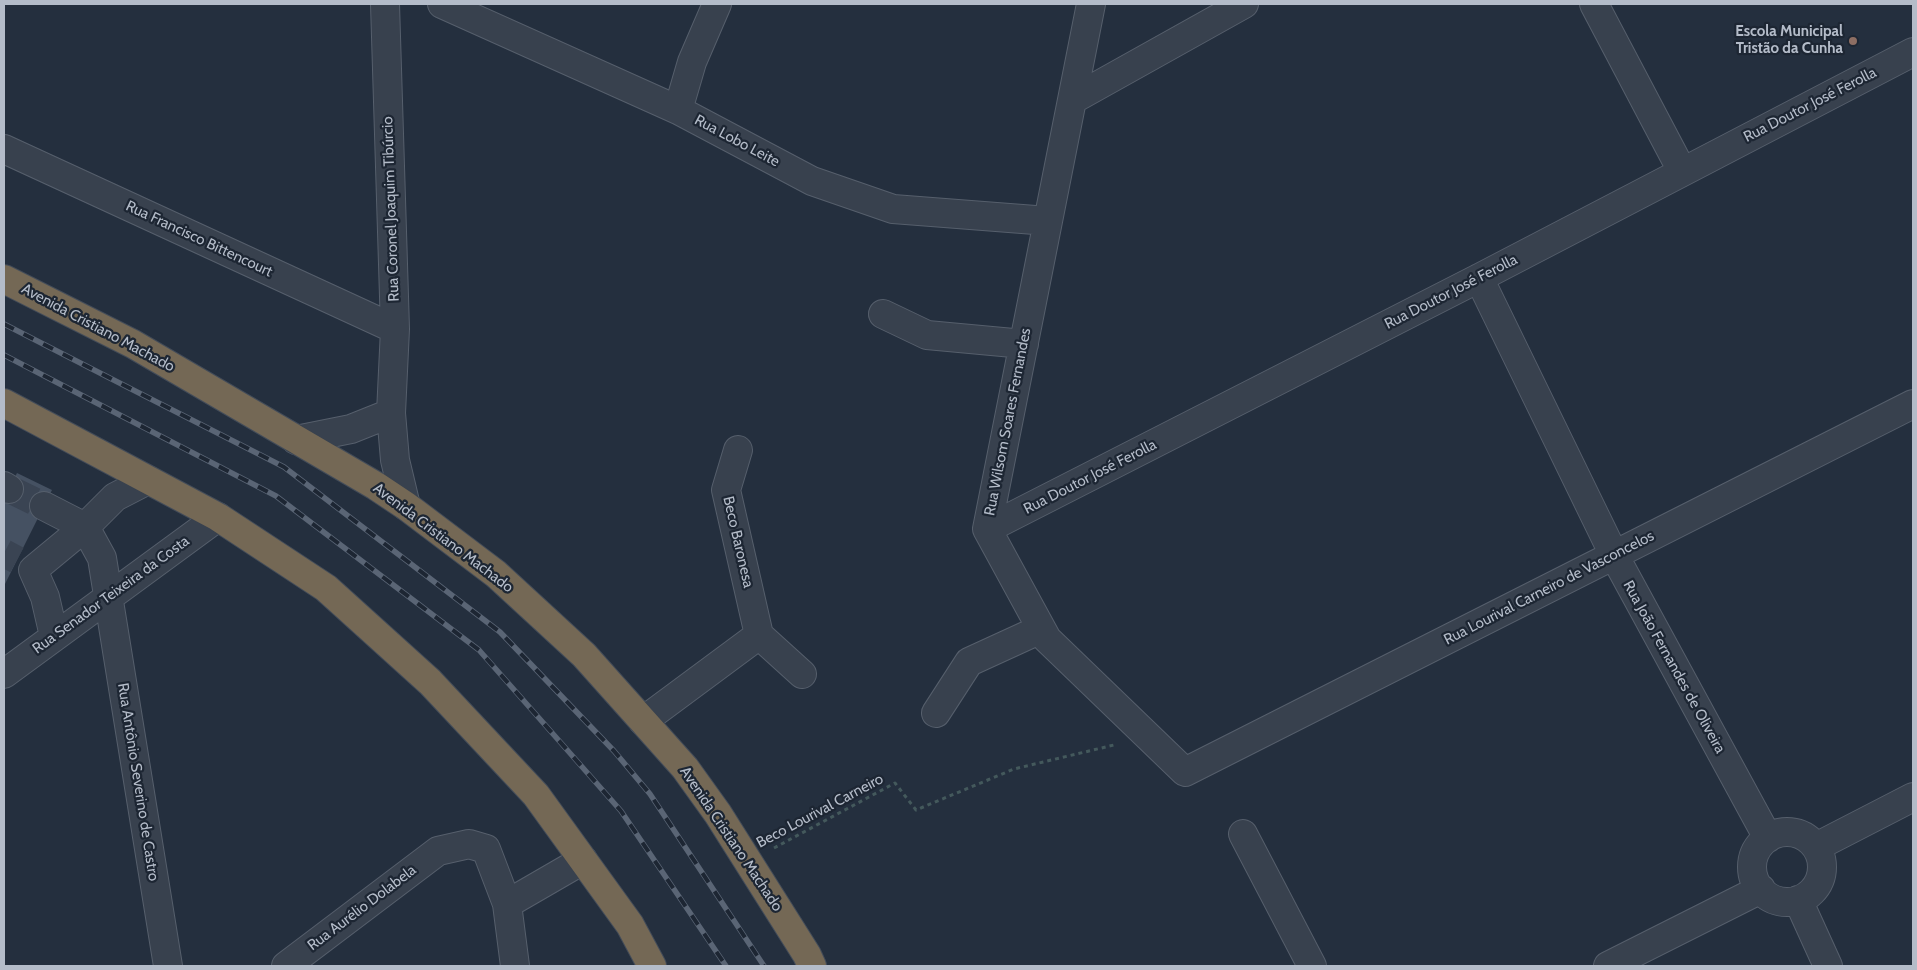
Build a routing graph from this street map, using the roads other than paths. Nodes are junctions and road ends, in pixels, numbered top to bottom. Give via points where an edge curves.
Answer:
1 (385, 4) edge
2 (442, 4) edge
3 (717, 4) edge
4 (1091, 4) edge
5 (1244, 4) edge
6 (1594, 4) edge
7 (1913, 52) edge
8 (1072, 100) junction
9 (678, 110) junction
10 (4, 149) edge
11 (1682, 171) junction
12 (1048, 221) junction
13 (1479, 278) junction
14 (4, 279) edge
15 (883, 314) dead end
16 (395, 329) junction
17 (1024, 344) junction
18 (4, 404) edge
19 (1913, 404) edge
20 (391, 414) junction
21 (296, 440) junction
22 (738, 450) dead end
23 (148, 480) junction
24 (44, 506) tunnel mouth
25 (406, 506) junction
26 (218, 517) junction
27 (85, 527) junction
28 (987, 529) junction
29 (1614, 556) junction
30 (108, 597) junction
31 (1041, 629) junction
32 (759, 635) junction
33 (54, 636) junction
34 (4, 674) edge
35 (802, 674) dead end
36 (936, 713) dead end
37 (643, 721) junction
38 (1185, 772) joint
39 (1913, 797) edge
40 (1242, 834) dead end
41 (1768, 838) junction
42 (1816, 847) junction
43 (583, 860) junction
44 (1761, 889) junction
45 (1798, 900) junction
46 (507, 904) junction
47 (168, 966) edge
48 (286, 966) edge
49 (515, 966) edge
50 (652, 966) edge
51 (812, 966) edge
52 (1312, 966) edge
53 (1608, 966) edge
54 (1828, 966) edge

1 - 16 street, Rua Coronel Joaquim Tibúrcio
2 - 9 street, Rua Lobo Leite
3 - 9 street via 692,62
4 - 8 street, Rua Wilsom Soares Fernandes
5 - 8 street
6 - 11 street
7 - 11 street, Rua Doutor José Ferolla
8 - 12 street, Rua Wilsom Soares Fernandes
9 - 12 street, Rua Lobo Leite via 812,181 893,209
10 - 16 street, Rua Francisco Bittencourt
11 - 13 street, Rua Doutor José Ferolla
12 - 17 street, Rua Wilsom Soares Fernandes
13 - 28 street, Rua Doutor José Ferolla
13 - 29 street, Rua João Fernandes de Oliveira
14 - 21 highway, Avenida Cristiano Machado via 133,344
15 - 17 street via 927,335
16 - 20 street, Rua Coronel Joaquim Tibúrcio
17 - 28 street, Rua Wilsom Soares Fernandes
18 - 23 highway
19 - 29 street, Rua Lourival Carneiro de Vasconcelos
20 - 21 street via 351,429
20 - 25 street, Rua Coronel Joaquim Tibúrcio via 395,460
21 - 25 highway, Avenida Cristiano Machado
22 - 32 street, Beco Baronesa via 726,490
23 - 26 highway
23 - 27 street via 115,497
24 - 27 street
25 - 37 highway, Avenida Cristiano Machado via 496,574 584,655
26 - 30 street, Rua Senador Teixeira da Costa
26 - 43 highway via 326,588 430,682 536,795
27 - 30 street, Rua Antônio Severino de Castro via 102,558
27 - 33 street via 25,565 45,597
28 - 31 street, Rua Wilsom Soares Fernandes
29 - 38 street, Rua Lourival Carneiro de Vasconcelos
29 - 41 street, Rua João Fernandes de Oliveira
30 - 33 street, Rua Senador Teixeira da Costa
30 - 47 street, Rua Antônio Severino de Castro
31 - 36 street via 968,662
31 - 38 street, Rua Wilsom Soares Fernandes via 1047,639
32 - 35 street
32 - 37 street
33 - 34 street, Rua Senador Teixeira da Costa
37 - 51 highway, Avenida Cristiano Machado via 685,768 718,814
39 - 42 street
40 - 52 street
41 - 42 street via 1788,832 1799,834
41 - 44 street via 1759,846 1752,868
42 - 45 street via 1821,857 1821,878 1808,895
43 - 46 street
43 - 50 highway via 630,925
44 - 45 street via 1778,900
44 - 53 street
45 - 54 street
46 - 48 street, Rua Aurélio Dolabela via 486,849 469,844 438,851
46 - 49 street

